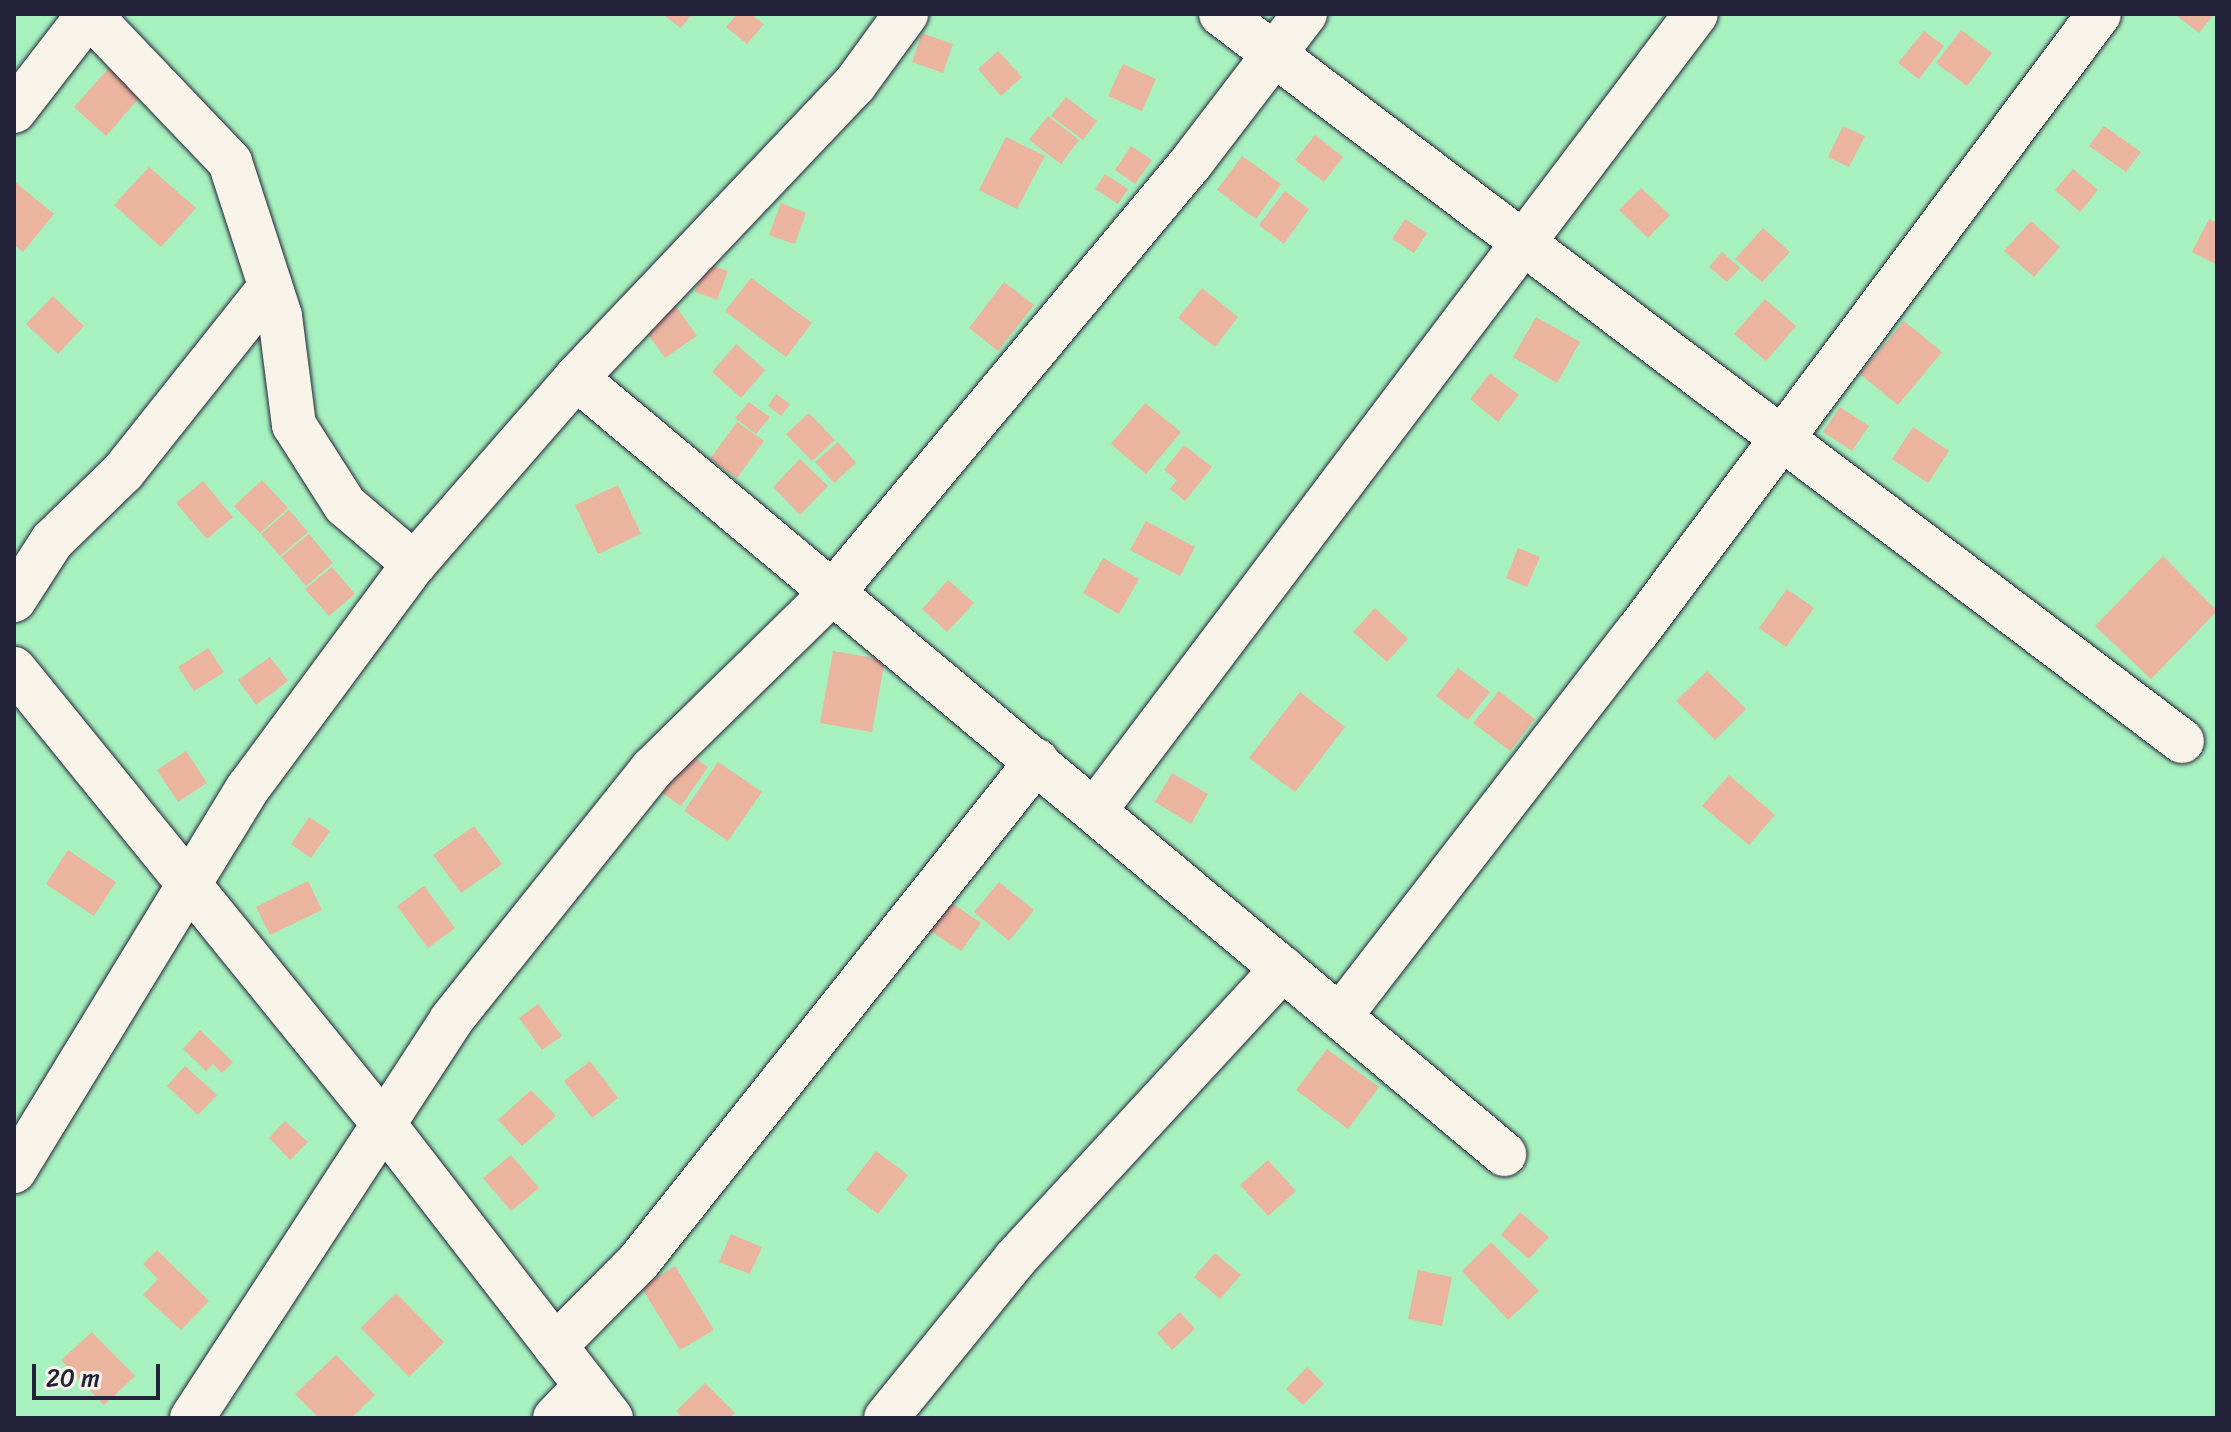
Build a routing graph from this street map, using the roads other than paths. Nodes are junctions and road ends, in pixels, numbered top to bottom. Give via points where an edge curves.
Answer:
1 (906, 14) edge
2 (1221, 14) edge
3 (1305, 14) edge
4 (1696, 14) edge
5 (2099, 14) edge
6 (85, 15) edge
7 (1274, 54) junction
8 (14, 111) edge
9 (1523, 243) junction
10 (270, 287) junction
11 (576, 378) junction
12 (1782, 438) junction
13 (414, 564) junction
14 (834, 591) junction
15 (14, 600) edge
16 (14, 669) edge
17 (2182, 741) dead end
18 (1037, 761) junction
19 (1095, 810) junction
20 (190, 887) junction
21 (1283, 969) junction
22 (1340, 1016) junction
23 (382, 1123) junction
24 (1504, 1154) dead end
25 (14, 1171) edge
26 (555, 1346) junction
27 (598, 1402) edge
28 (192, 1418) edge
29 (555, 1418) edge
30 (886, 1418) edge

1 - 11 street via 855,84
2 - 7 street
3 - 7 street
4 - 9 street
5 - 12 street
6 - 8 street
6 - 10 street via 230,162
7 - 9 street
7 - 14 street via 1191,163
9 - 12 street
9 - 19 street
10 - 13 street via 280,316 294,425 345,505
10 - 15 street via 123,472 52,541
11 - 13 street
11 - 14 street
12 - 17 street
12 - 22 street
13 - 20 street via 248,788
14 - 18 street
14 - 23 street via 652,769 451,1020
16 - 20 street
18 - 19 street
18 - 26 street via 639,1261
19 - 21 street
20 - 23 street
20 - 25 street
21 - 22 street
21 - 30 street via 1015,1259
22 - 24 street
23 - 26 street
23 - 28 street
26 - 27 street
27 - 29 street

